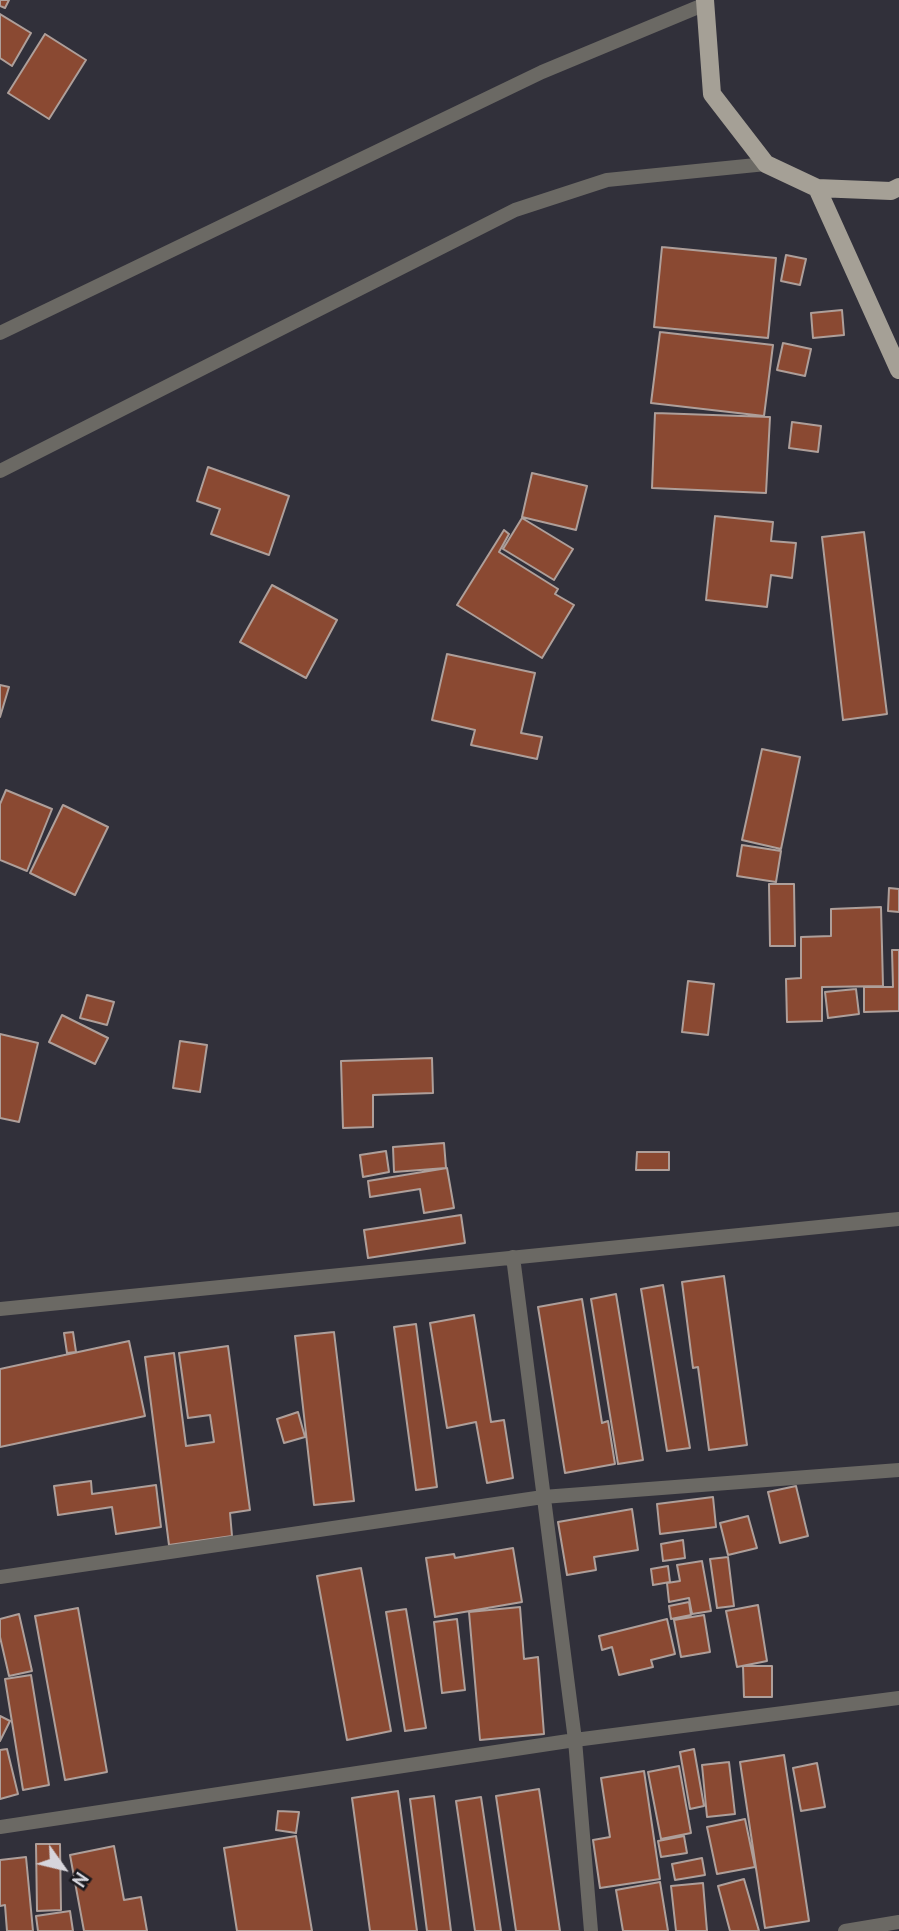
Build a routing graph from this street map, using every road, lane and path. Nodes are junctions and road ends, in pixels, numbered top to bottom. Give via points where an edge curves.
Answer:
1 (704, 2) edge
2 (766, 164) junction
3 (899, 187) edge
4 (817, 188) junction
5 (0, 332) edge
6 (899, 370) edge
7 (0, 471) edge
8 (899, 1219) edge
9 (513, 1257) junction
10 (0, 1309) edge
11 (899, 1470) edge
12 (543, 1497) junction
13 (0, 1577) edge
14 (899, 1698) edge
15 (575, 1740) junction
16 (0, 1827) edge
17 (899, 1922) edge
18 (591, 1931) edge
19 (845, 1931) edge

1 - 2 main road via 712,93
1 - 5 street via 542,72
2 - 4 main road
2 - 7 street via 607,180 515,210
3 - 4 main road via 891,191
4 - 6 main road
8 - 9 street
9 - 10 street
9 - 12 street
11 - 12 street
12 - 13 street
12 - 15 street
14 - 15 street
15 - 16 street
15 - 18 street
17 - 19 street

